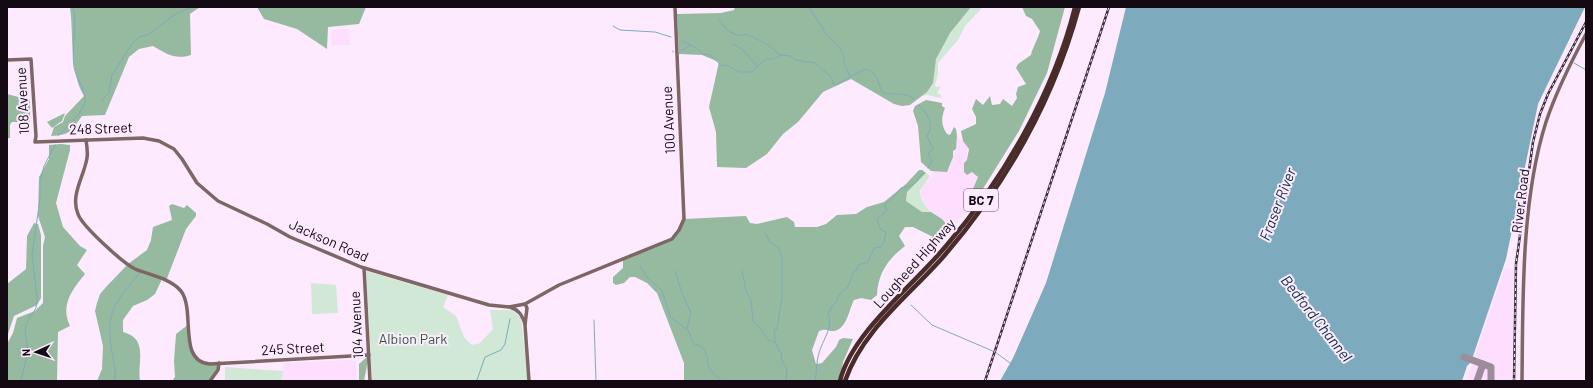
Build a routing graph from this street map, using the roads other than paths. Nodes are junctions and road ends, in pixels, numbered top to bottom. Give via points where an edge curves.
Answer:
1 (675, 7) edge
2 (1075, 7) edge
3 (1079, 7) edge
4 (1586, 34) edge
5 (7, 60) edge
6 (86, 140) junction
7 (35, 142) joint
8 (167, 144) joint
9 (364, 268) junction
10 (526, 306) junction
11 (517, 307) junction
12 (526, 313) junction
13 (522, 314) junction
14 (525, 324) junction
15 (368, 355) junction
16 (219, 364) junction
17 (210, 381) edge
18 (370, 381) edge
19 (529, 381) edge
20 (840, 381) edge
21 (845, 381) edge
22 (1522, 381) edge

1 - 10 main road, 100 Avenue via 684,219 679,230 672,239 559,285
2 - 20 highway, Lougheed Highway / BC 7 via 1048,84 1022,137 971,215 947,246 866,333 848,359
3 - 21 highway, Lougheed Highway / BC 7 via 1069,42 1051,87 1026,138 1008,167 974,218 945,255 866,339
4 - 22 main road, River Road via 1546,121 1535,173 1526,243
5 - 7 main road, 108 Avenue via 32,59
6 - 7 main road, 248 Street
6 - 8 main road, 248 Street via 146,138
6 - 16 main road, 245 Street via 87,158 75,197 79,218 129,265 169,282 181,291 188,306 192,354 203,363
8 - 9 main road, Jackson Road via 179,155 198,184 218,201 293,238
9 - 11 main road, Jackson Road via 484,304
9 - 15 main road, 104 Avenue
10 - 11 main road
10 - 12 main road
11 - 13 main road
12 - 13 main road
12 - 14 main road
13 - 14 main road
14 - 19 main road
15 - 16 main road, 245 Street
15 - 18 main road, 104 Avenue
16 - 17 main road

